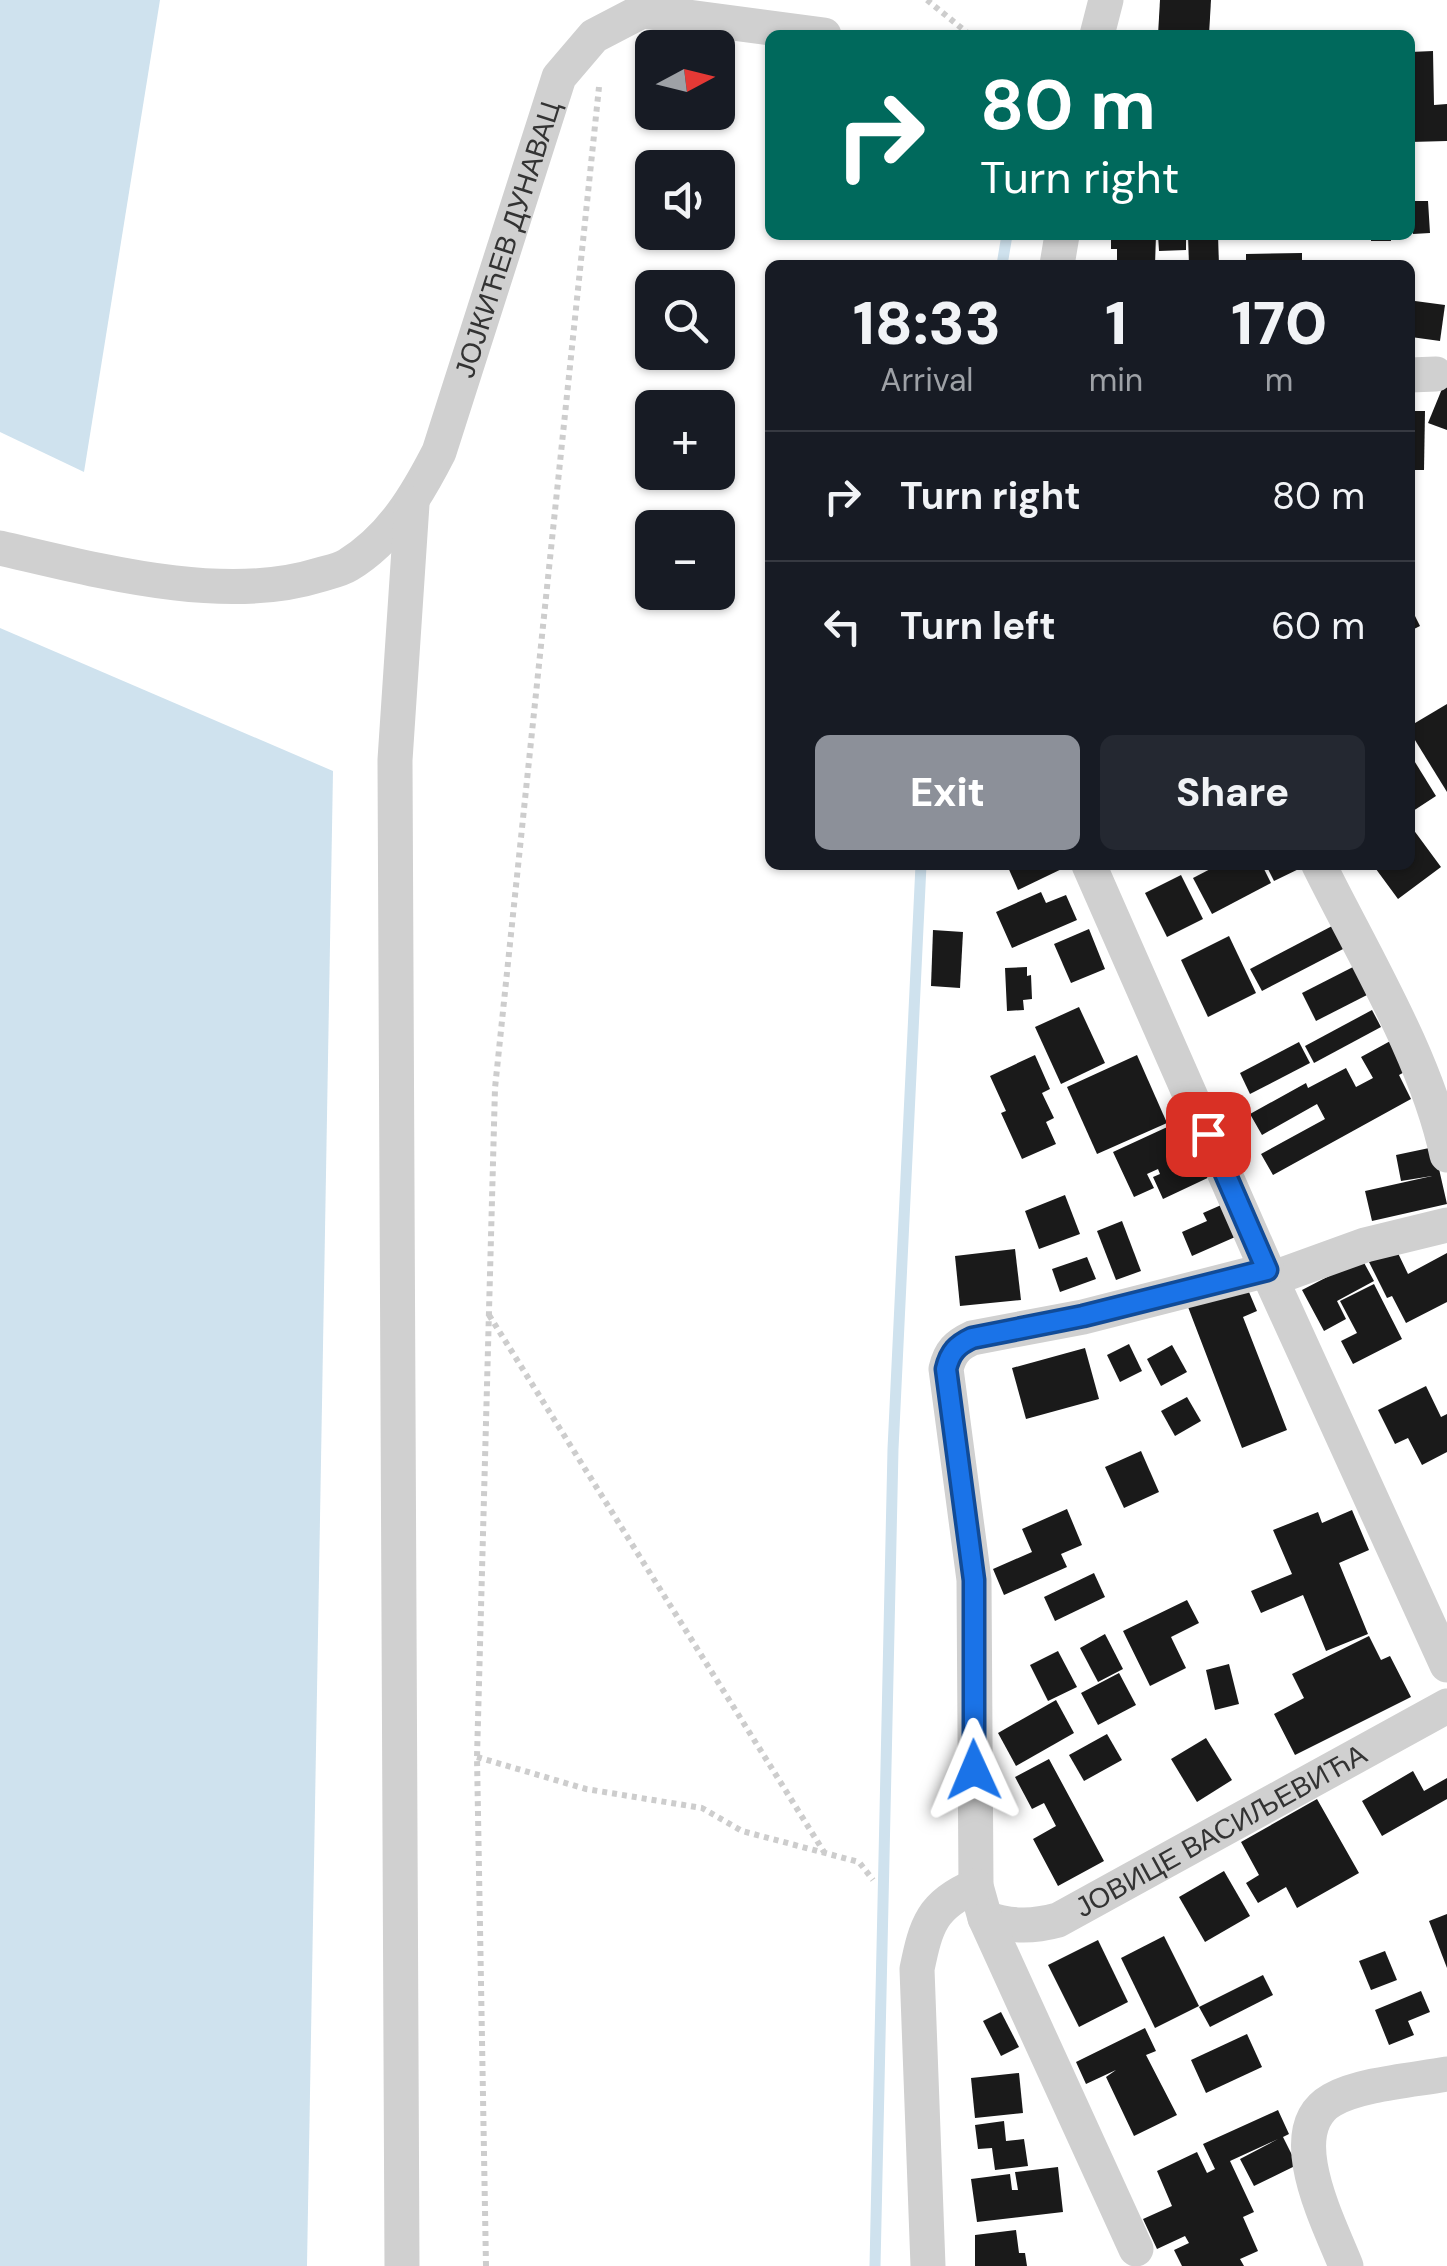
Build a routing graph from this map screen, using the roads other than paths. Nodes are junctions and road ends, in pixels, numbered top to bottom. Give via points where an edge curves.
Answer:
1 (1106, 0) edge
2 (786, 30) edge
3 (1098, 30) edge
4 (412, 504) junction
5 (0, 548) edge
6 (1091, 870) edge
7 (1321, 870) edge
8 (1447, 1154) edge
9 (1447, 1225) edge
10 (1269, 1275) junction
11 (1447, 1665) edge
12 (1447, 1706) edge
13 (981, 1902) junction
14 (1447, 2074) edge
15 (1136, 2248) dead end
16 (402, 2266) edge
17 (928, 2266) edge
18 (1346, 2266) edge

1 - 3 street
2 - 4 street, ЈОЈКИЋЕВ ДУНАВАЦ via 642,11 594,36 559,77 439,452
4 - 5 street via 346,566 263,586 226,588 100,570
4 - 16 street via 395,760
6 - 10 street
7 - 8 street via 1421,1070
9 - 10 street
10 - 11 street
10 - 13 street via 972,1338 950,1355 946,1369 974,1580
12 - 13 street, ЈОВИЦЕ ВАСИЉЕВИЋА via 1058,1920 1018,1926
13 - 15 street
13 - 17 street via 952,1896 932,1916 917,1968
14 - 18 street via 1332,2100 1313,2117 1313,2182

